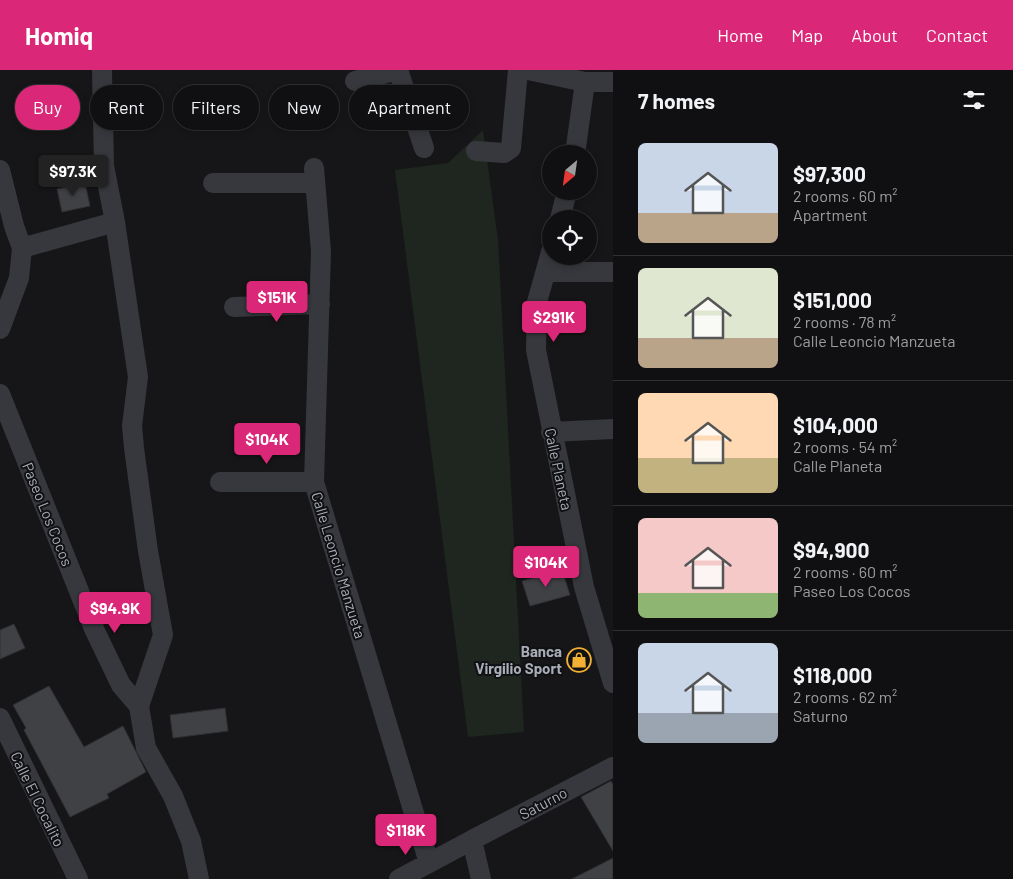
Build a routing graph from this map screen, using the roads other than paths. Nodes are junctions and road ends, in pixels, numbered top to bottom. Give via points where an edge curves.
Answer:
1 (102, 70) edge
2 (398, 70) edge
3 (518, 70) edge
4 (528, 70) edge
5 (576, 77) edge
6 (355, 81) dead end
7 (613, 82) edge
8 (575, 145) edge
9 (424, 148) dead end
10 (476, 151) dead end
11 (0, 170) edge
12 (213, 183) dead end
13 (115, 222) junction
14 (22, 248) junction
15 (548, 265) edge
16 (546, 272) junction
17 (613, 272) edge
18 (320, 304) junction
19 (234, 307) dead end
20 (0, 329) edge
21 (0, 394) edge
22 (613, 429) edge
23 (551, 432) junction
24 (220, 482) dead end
25 (314, 482) junction
26 (613, 682) edge
27 (139, 706) junction
28 (0, 718) edge
29 (613, 767) edge
30 (472, 840) junction
31 (429, 863) junction
32 (78, 879) edge
33 (199, 879) edge
34 (398, 879) edge
35 (481, 879) edge

1 - 13 street via 104,166
2 - 6 street
2 - 9 street
3 - 10 street via 511,148 504,153
4 - 5 street
5 - 7 street
5 - 8 street
11 - 14 street
12 - 18 street, Calle Leoncio Manzueta via 315,175 321,251
13 - 14 street
13 - 27 street via 138,378 132,426 134,448 163,635
14 - 20 street via 19,278
15 - 16 street, Calle Planeta
16 - 17 street
16 - 23 street, Calle Planeta via 537,302 536,350
18 - 19 street
18 - 25 street, Calle Leoncio Manzueta
21 - 27 street, Paseo Los Cocos via 95,631 121,685
22 - 23 street
23 - 26 street, Calle Planeta via 584,587
24 - 25 street
25 - 31 street, Calle Leoncio Manzueta
27 - 33 street via 146,748 173,796 191,841
28 - 32 street, Calle El Cocalito
29 - 30 street, Saturno
30 - 31 street
30 - 35 street
31 - 34 street

